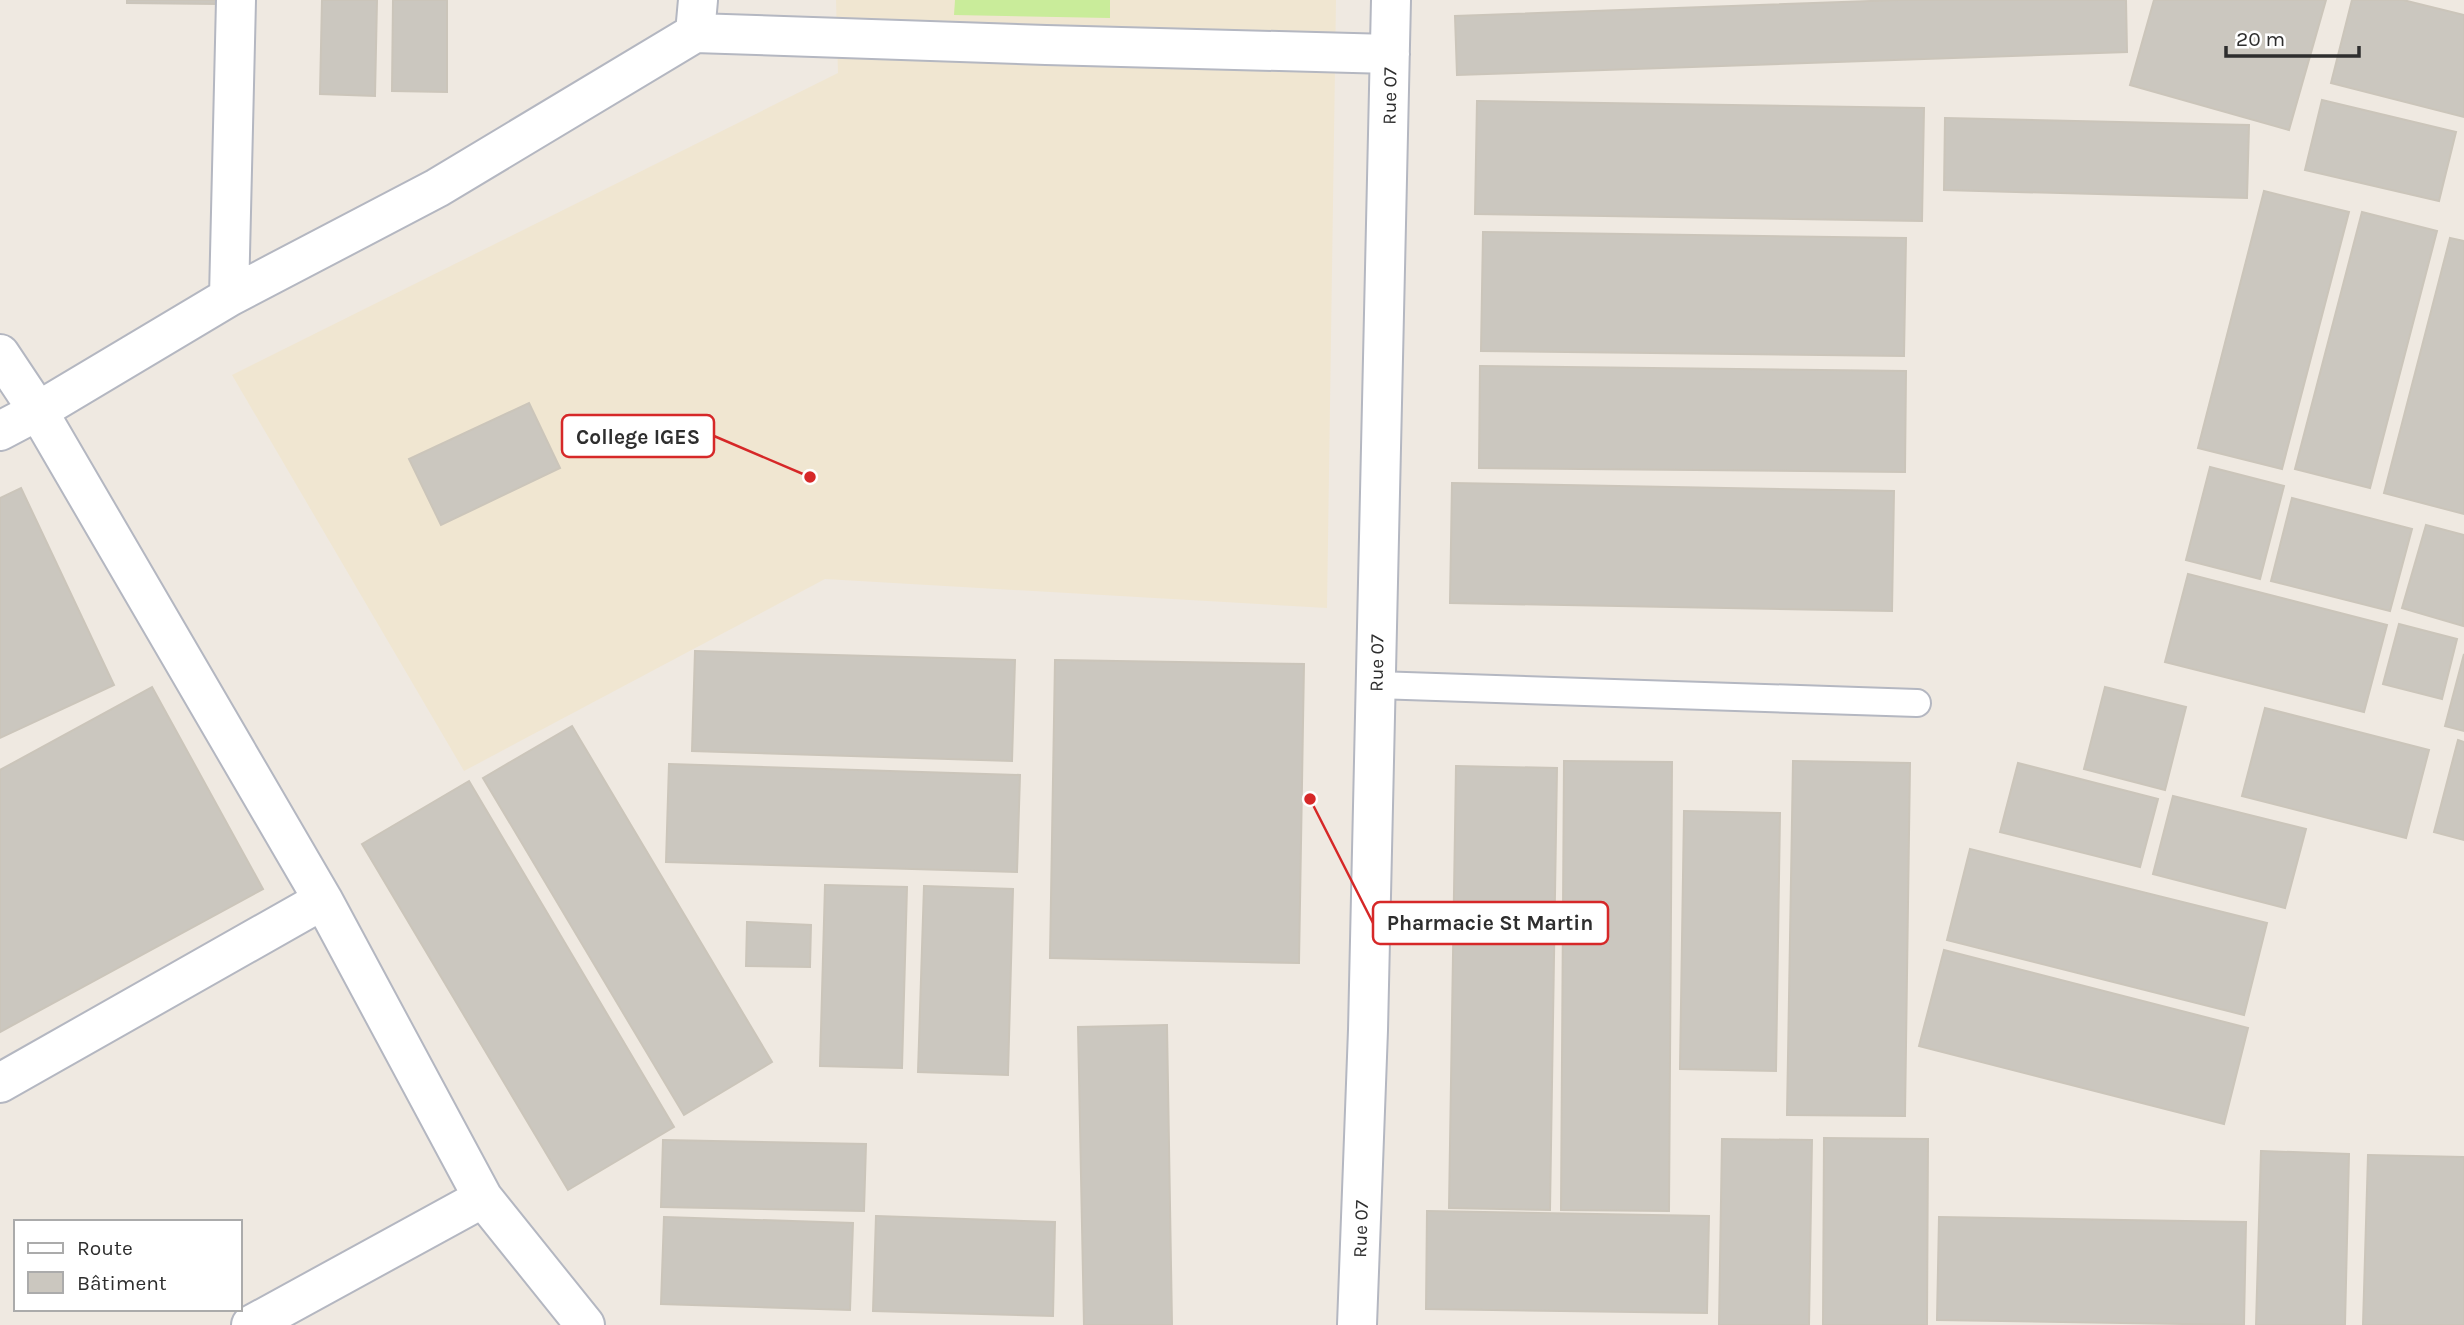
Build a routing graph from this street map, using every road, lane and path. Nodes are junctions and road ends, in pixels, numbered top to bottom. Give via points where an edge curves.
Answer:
1 (236, 0) edge
2 (1391, 0) edge
3 (697, 16) edge
4 (1390, 54) junction
5 (229, 297) junction
6 (0, 354) edge
7 (38, 411) junction
8 (0, 430) edge
9 (1376, 684) junction
10 (1917, 703) dead end
11 (323, 900) junction
12 (0, 1083) edge
13 (483, 1198) junction
14 (251, 1325) edge
15 (584, 1325) edge
16 (1357, 1325) edge

1 - 5 street
2 - 4 street, Rue 07
3 - 4 street via 1045,45
3 - 5 street via 437,188
4 - 9 street, Rue 07
5 - 7 street
6 - 7 street
7 - 8 street
7 - 11 street
9 - 10 lane
9 - 16 street, Rue 07
11 - 12 street
11 - 13 street
13 - 14 street
13 - 15 street

